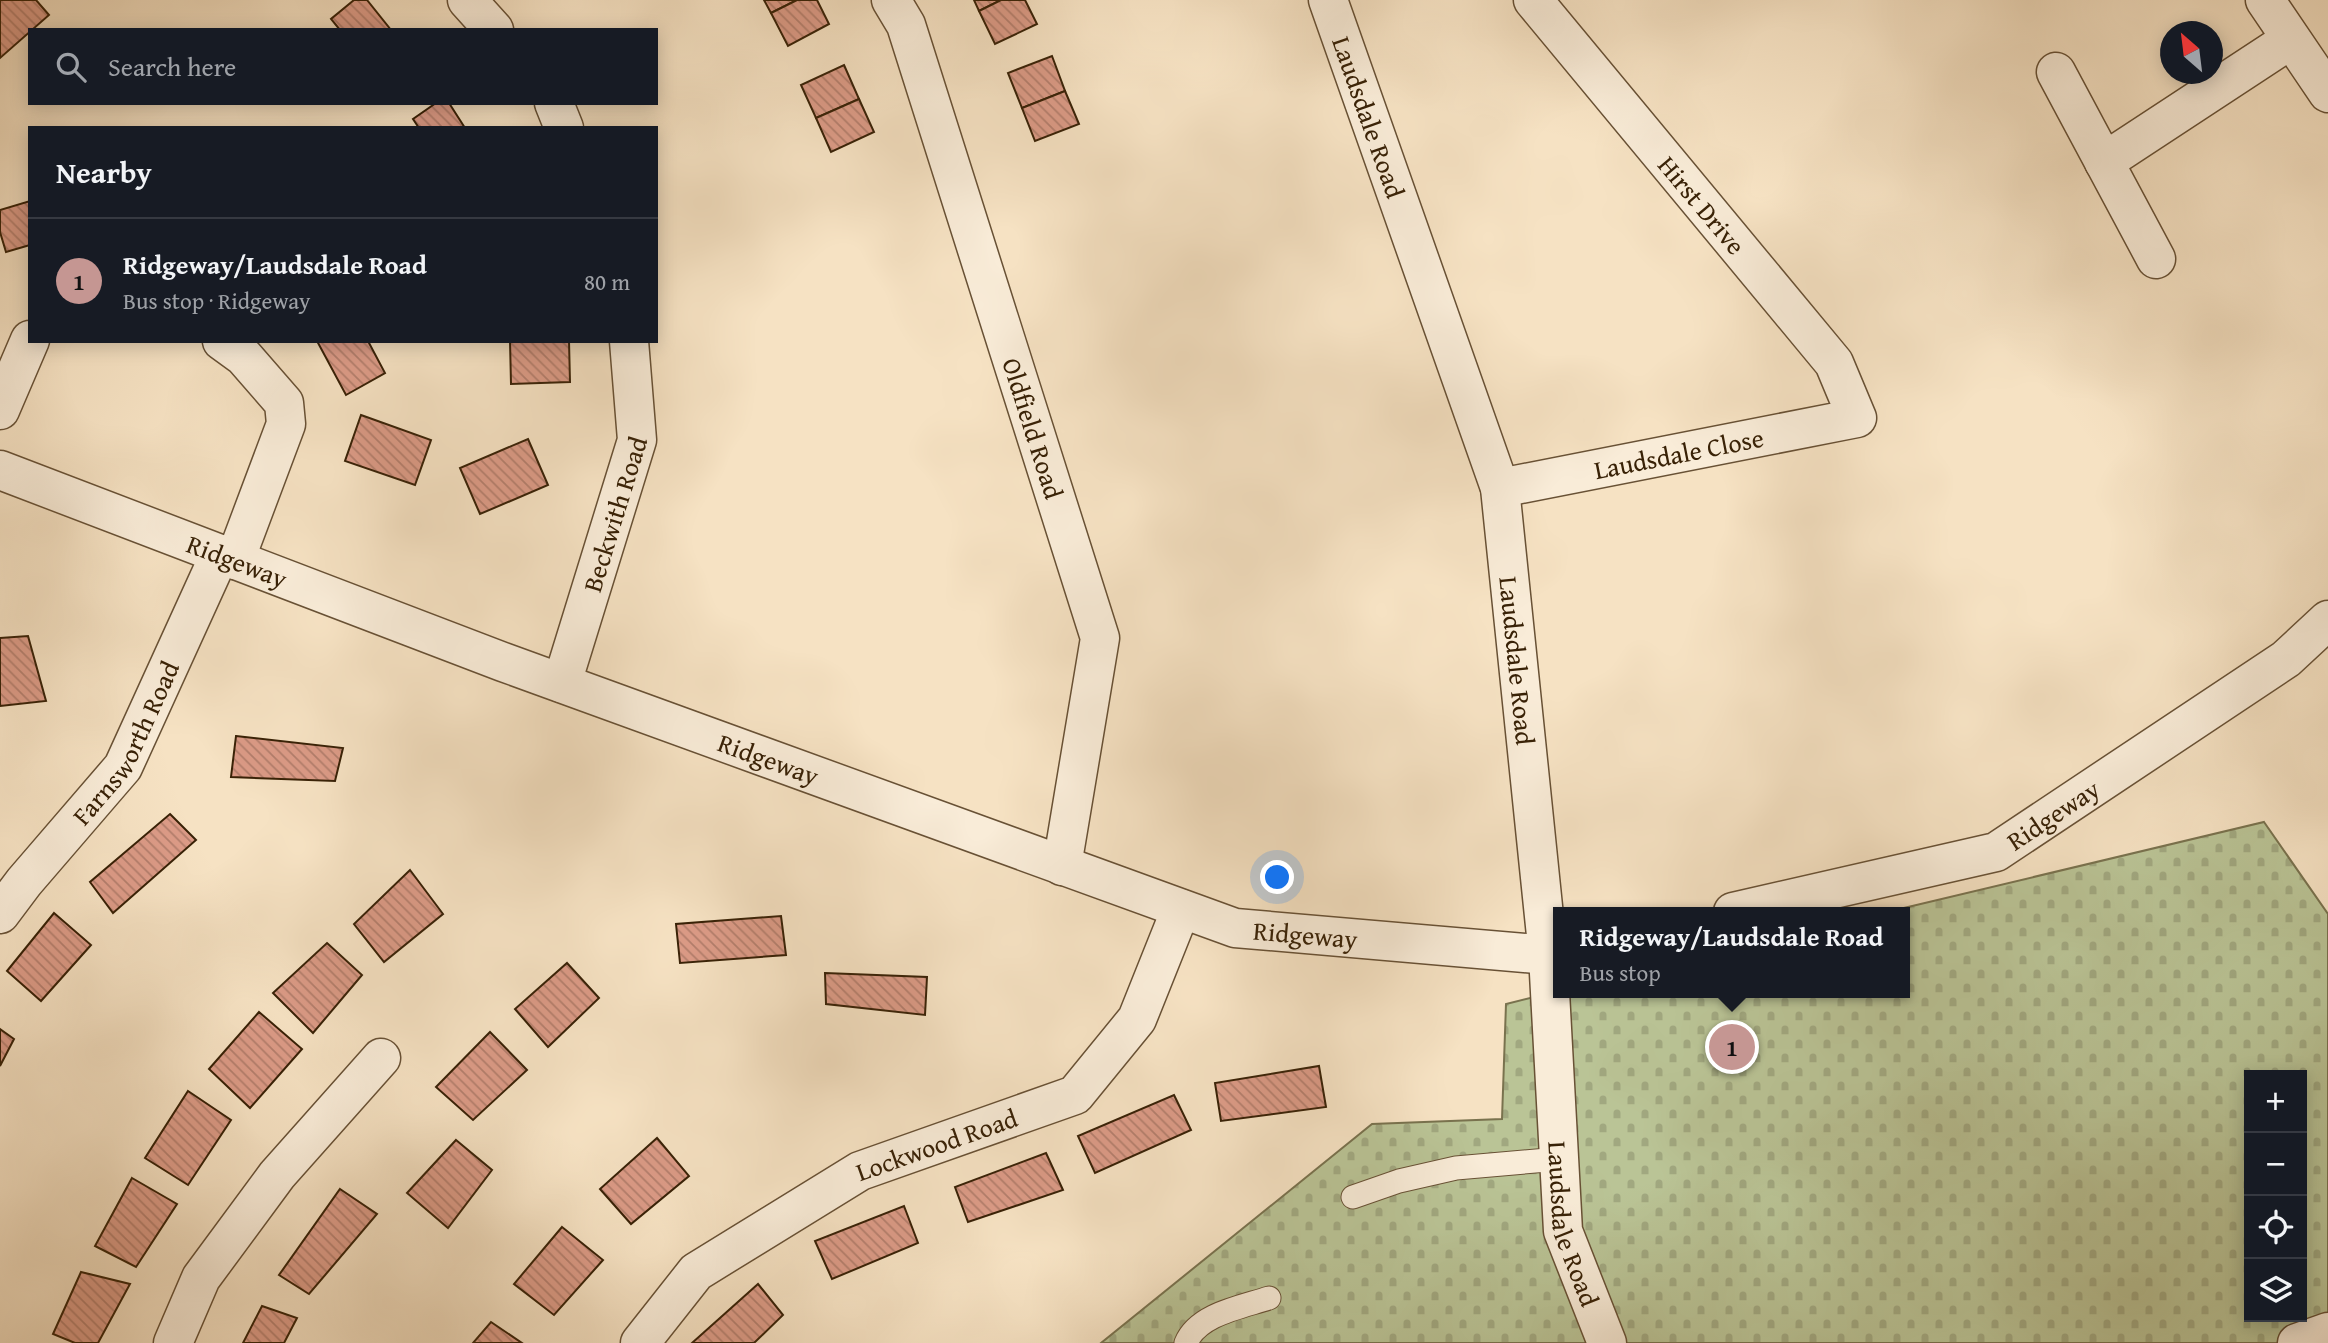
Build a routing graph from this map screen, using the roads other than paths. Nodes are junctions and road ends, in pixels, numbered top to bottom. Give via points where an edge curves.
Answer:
1 (467, 0) edge
2 (891, 0) edge
3 (1328, 0) edge
4 (1533, 0) edge
5 (2265, 0) edge
6 (492, 28) edge
7 (2290, 40) junction
8 (2056, 72) dead end
9 (2328, 93) edge
10 (555, 105) edge
11 (563, 126) edge
12 (2104, 162) junction
13 (2156, 259) dead end
14 (29, 343) edge
15 (225, 343) edge
16 (629, 343) edge
17 (0, 410) edge
18 (1857, 418) joint
19 (0, 470) edge
20 (1500, 488) junction
21 (228, 557) junction
22 (2328, 620) edge
23 (562, 683) junction
24 (1062, 866) junction
25 (1755, 907) edge
26 (1181, 909) junction
27 (0, 914) edge
28 (1553, 945) edge
29 (1553, 954) edge
30 (1555, 998) edge
31 (381, 1058) dead end
32 (1559, 1159) junction
33 (1353, 1196) dead end
34 (1269, 1298) dead end
35 (2328, 1332) edge
36 (173, 1343) edge
37 (640, 1343) edge
38 (1186, 1343) edge
39 (1607, 1343) edge
40 (2297, 1343) edge

1 - 6 street
2 - 24 street, Oldfield Road via 905,25 1100,638
3 - 20 street, Laudsdale Road
4 - 18 street, Hirst Drive via 1834,363
5 - 7 street
7 - 9 street
7 - 12 street
8 - 12 street
10 - 11 street
12 - 13 street
14 - 17 street
15 - 21 street, Farnsworth Road via 244,357 284,403 286,424
16 - 23 street, Beckwith Road via 637,440
18 - 20 street, Laudsdale Close
19 - 21 street, Ridgeway
20 - 28 street, Laudsdale Road
21 - 23 street, Ridgeway
21 - 27 street, Farnsworth Road via 123,767
22 - 25 street, Ridgeway via 2286,659 1996,852
23 - 24 street, Ridgeway
24 - 26 street, Ridgeway
26 - 29 street, Ridgeway via 1235,928
26 - 37 street, Lockwood Road via 1136,1019 1075,1095 859,1171 696,1272
30 - 32 street, Laudsdale Road
31 - 36 street via 277,1175 201,1278
32 - 33 lane via 1456,1168
32 - 39 street, Laudsdale Road via 1563,1230
34 - 38 lane via 1210,1319 1190,1334
35 - 40 street

